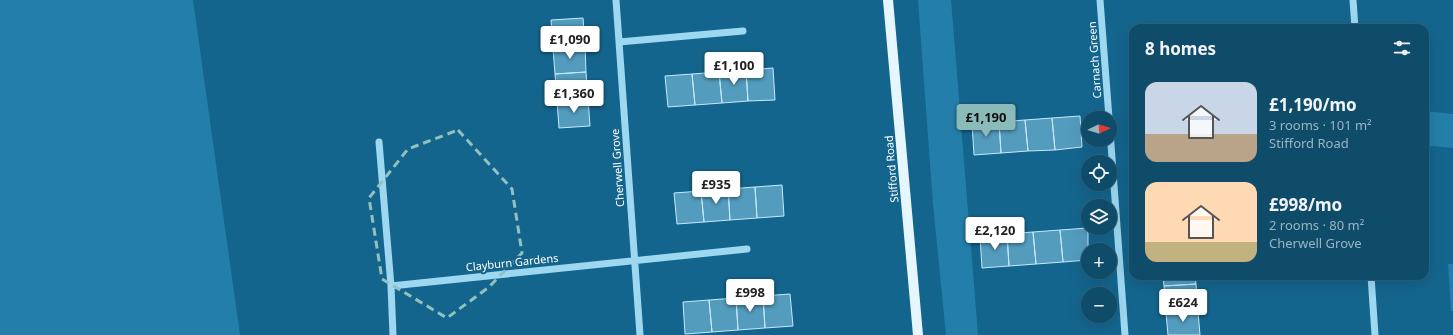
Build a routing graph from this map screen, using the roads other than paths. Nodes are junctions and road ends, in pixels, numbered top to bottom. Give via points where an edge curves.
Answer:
1 (616, 0) edge
2 (888, 0) edge
3 (1100, 0) edge
4 (1353, 0) edge
5 (1354, 24) edge
6 (743, 31) dead end
7 (619, 42) junction
8 (1108, 111) edge
9 (379, 142) dead end
10 (1111, 147) edge
11 (747, 250) dead end
12 (635, 260) junction
13 (1371, 280) edge
14 (391, 286) junction
15 (393, 335) edge
16 (640, 335) edge
17 (918, 335) edge
18 (1125, 335) edge
19 (1375, 335) edge

1 - 7 street, Cherwell Grove
2 - 17 main road, Stifford Road
3 - 8 street, Carnach Green
4 - 5 street
6 - 7 street
7 - 12 street, Cherwell Grove
9 - 14 street
10 - 18 street
11 - 12 street, Clayburn Gardens
12 - 14 street, Clayburn Gardens
12 - 16 street, Cherwell Grove
13 - 19 street
14 - 15 street

